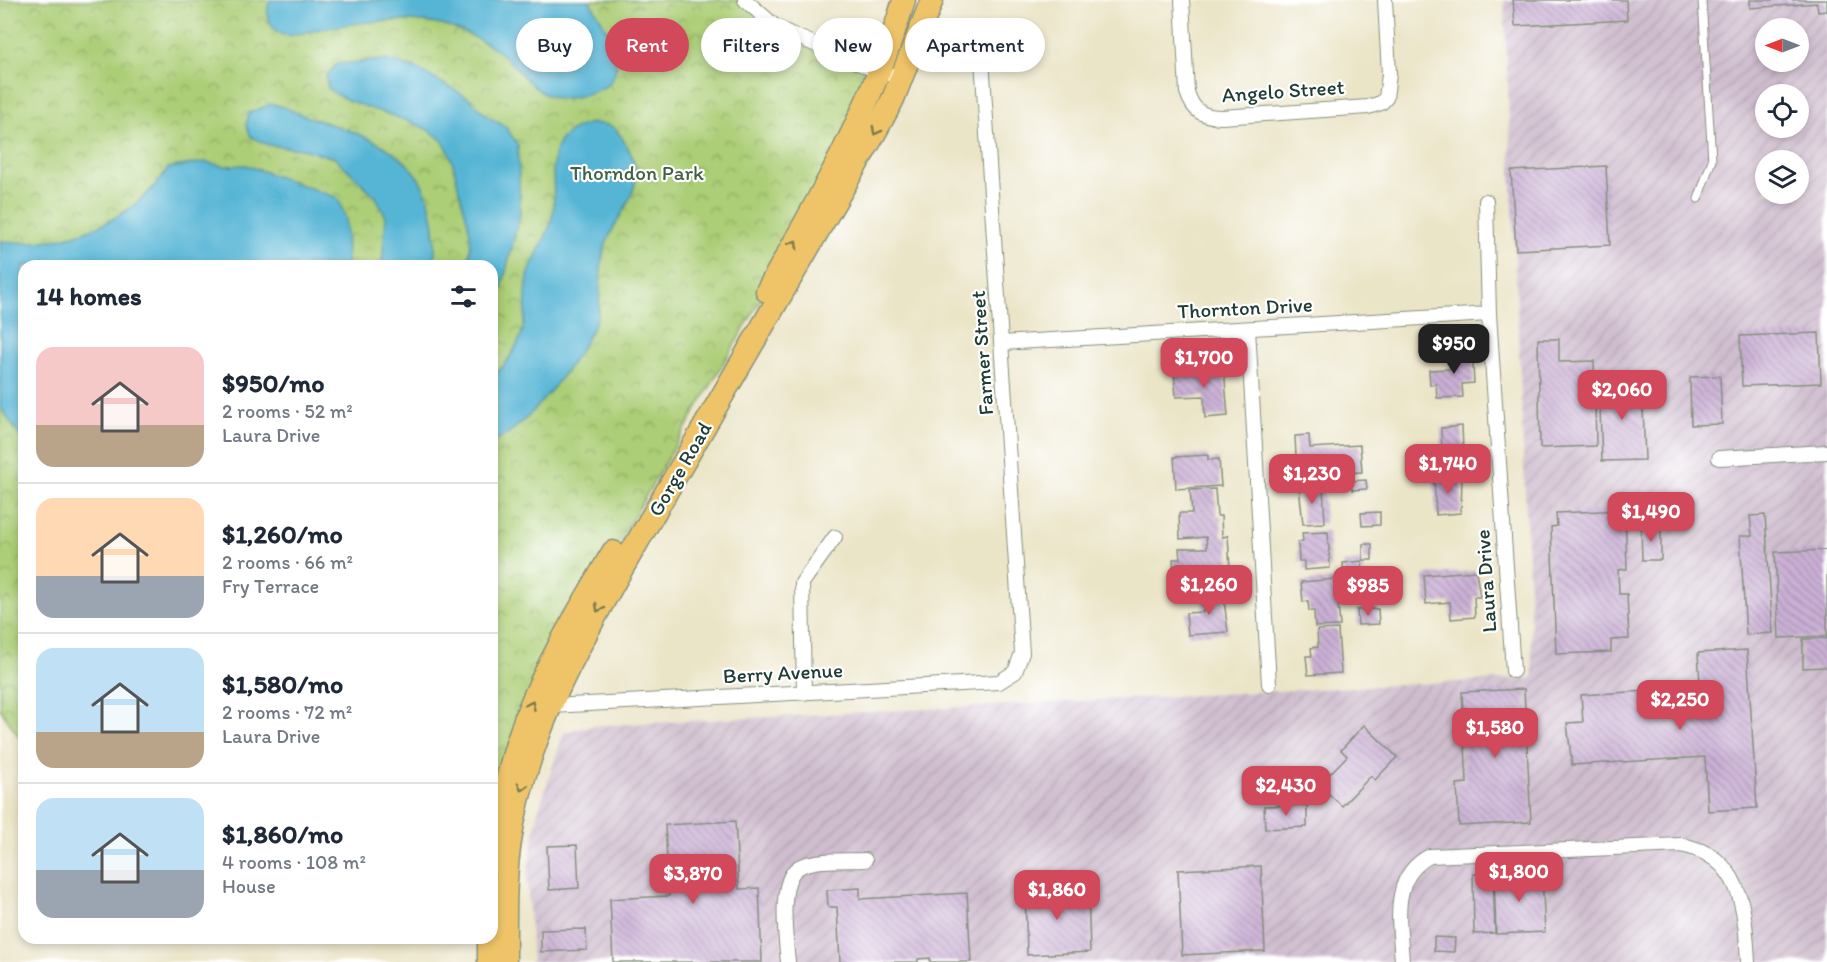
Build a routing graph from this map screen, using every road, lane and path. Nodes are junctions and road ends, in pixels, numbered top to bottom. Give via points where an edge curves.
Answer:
1 (745, 0) edge
2 (904, 0) edge
3 (932, 0) edge
4 (1182, 0) edge
5 (1384, 0) edge
6 (1702, 0) edge
7 (893, 29) edge
8 (813, 43) edge
9 (877, 72) edge
10 (881, 72) edge
11 (983, 72) edge
12 (902, 78) junction
13 (1698, 199) dead end
14 (1486, 201) dead end
15 (1489, 314) junction
16 (1248, 330) junction
17 (1002, 343) junction
18 (1827, 452) edge
19 (1719, 459) dead end
20 (835, 537) dead end
21 (1513, 670) dead end
22 (1015, 672) joint
23 (1269, 684) dead end
24 (804, 693) junction
25 (550, 706) junction
26 (498, 821) edge
27 (865, 860) dead end
28 (489, 944) edge
29 (489, 962) edge
30 (506, 962) edge
31 (788, 962) edge
32 (1402, 962) edge
33 (1748, 962) edge

1 - 8 street via 777,28
2 - 7 main road, Gorge Road
3 - 12 main road, Gorge Road
4 - 5 street, Angelo Street via 1187,92 1198,113 1207,117 1381,103 1389,82
6 - 13 lane via 1712,160
26 -> 9 main road, Gorge Road via 527,714 553,659 820,197
10 - 12 street
11 - 17 street, Farmer Street
12 -> 25 main road, Gorge Road via 828,219 577,648
14 - 15 street, Laura Drive
15 - 16 street, Thornton Drive
15 - 21 street, Laura Drive
16 - 17 street, Thornton Drive
16 - 23 street
17 - 22 street, Farmer Street via 1022,653
18 - 19 street
20 - 24 street via 802,583
22 - 24 street, Berry Avenue via 999,682
24 - 25 street, Berry Avenue
25 -> 30 main road, Gorge Road via 520,791 509,847
27 - 31 street via 822,862 800,867 790,876 786,890
28 - 29 main road
32 - 33 street via 1399,903 1404,880 1410,870 1430,856 1654,845 1697,848 1715,857 1736,884 1745,916

